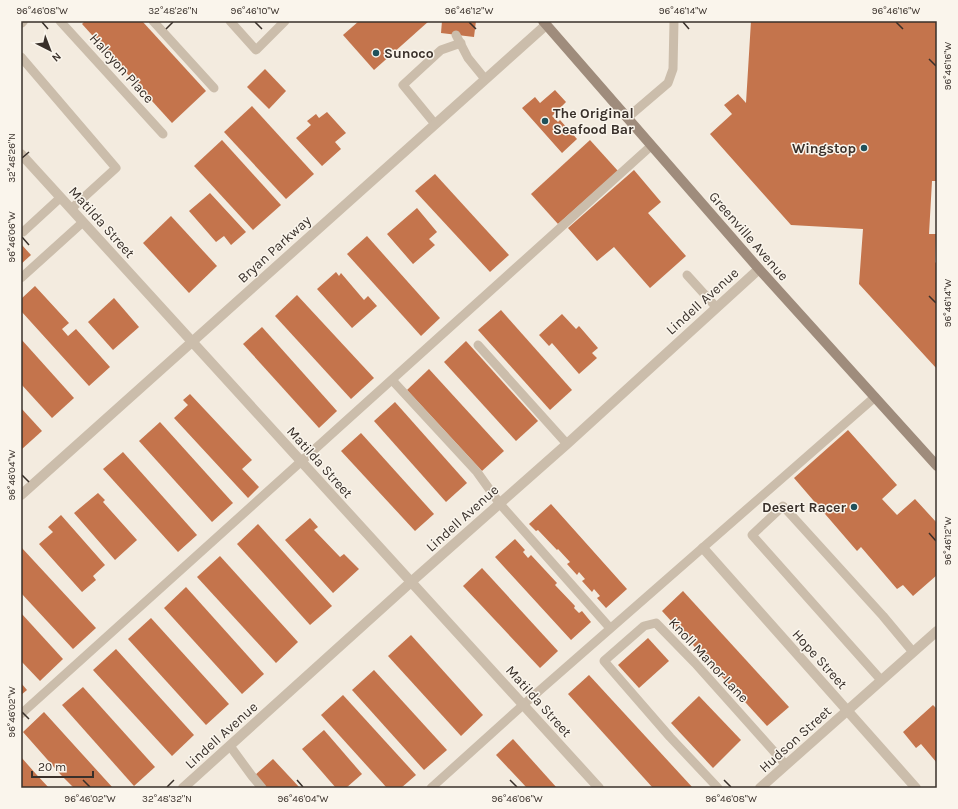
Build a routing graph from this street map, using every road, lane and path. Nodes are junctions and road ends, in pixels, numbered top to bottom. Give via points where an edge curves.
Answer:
1 (60, 21) edge
2 (153, 21) edge
3 (230, 21) edge
4 (285, 21) edge
5 (674, 21) edge
6 (545, 23) edge
7 (21, 58) edge
8 (485, 79) junction
9 (214, 88) dead end
10 (627, 118) junction
11 (435, 124) junction
12 (164, 134) dead end
13 (651, 146) junction
14 (21, 154) edge
15 (60, 198) junction
16 (71, 209) junction
17 (83, 222) junction
18 (23, 232) dead end
19 (759, 269) junction
20 (686, 275) dead end
21 (21, 278) edge
22 (716, 307) junction
23 (192, 342) junction
24 (478, 345) dead end
25 (392, 380) junction
26 (875, 397) junction
27 (567, 444) junction
28 (301, 462) junction
29 (937, 466) edge
30 (21, 495) edge
31 (500, 504) junction
32 (703, 548) junction
33 (411, 582) junction
34 (610, 628) junction
35 (937, 631) edge
36 (913, 652) junction
37 (881, 680) junction
38 (523, 705) junction
39 (847, 711) junction
40 (21, 714) edge
41 (230, 746) junction
42 (786, 765) junction
43 (183, 788) edge
44 (262, 788) edge
45 (431, 788) edge
46 (599, 788) edge
47 (718, 788) edge
48 (760, 788) edge
49 (916, 788) edge

1 - 12 lane, Halcyon Place
2 - 9 lane
3 - 4 lane via 256,50
5 - 10 lane via 673,69 668,83
6 - 8 street, Bryan Parkway
6 - 10 main road, Greenville Avenue
7 - 16 lane via 116,168
8 - 11 street, Bryan Parkway
8 - 11 lane via 468,58 458,39 441,50 403,85
10 - 13 main road, Greenville Avenue
11 - 23 street, Bryan Parkway
13 - 19 main road, Greenville Avenue
13 - 25 lane
14 - 15 street, Matilda Street
15 - 16 street, Matilda Street
15 - 18 lane
16 - 17 street, Matilda Street
17 - 21 lane
17 - 23 street, Matilda Street
19 - 22 street, Lindell Avenue
19 - 26 main road, Greenville Avenue
20 - 22 lane
22 - 27 street, Lindell Avenue
23 - 28 street, Matilda Street
23 - 30 street, Bryan Parkway
24 - 27 lane
25 - 28 lane
25 - 31 lane via 476,472
26 - 29 main road, Greenville Avenue
26 - 32 lane
27 - 31 street, Lindell Avenue
28 - 33 street, Matilda Street
28 - 40 lane
31 - 33 street, Lindell Avenue
31 - 34 lane
32 - 34 lane
32 - 39 street, Hope Street
33 - 38 street, Matilda Street
33 - 41 street, Lindell Avenue
34 - 38 lane
35 - 36 street, Hudson Street
36 - 37 street, Hudson Street
36 - 37 lane via 783,506 752,535
37 - 39 street, Hudson Street
38 - 45 lane
38 - 46 street, Matilda Street
39 - 42 street, Hudson Street
39 - 49 street, Hope Street
41 - 43 street, Lindell Avenue
41 - 44 lane
42 - 47 lane, Knoll Manor Lane via 656,623 644,626 604,661
42 - 48 street, Hudson Street

